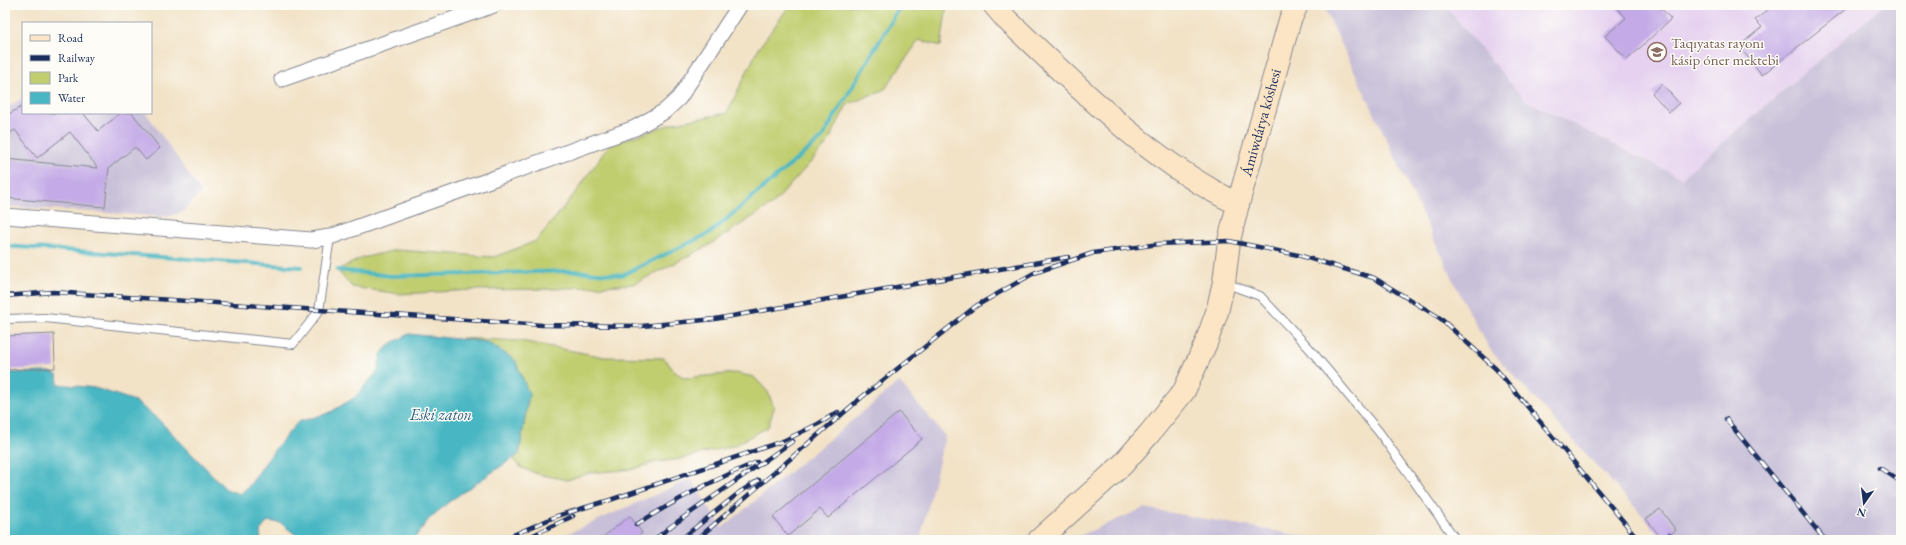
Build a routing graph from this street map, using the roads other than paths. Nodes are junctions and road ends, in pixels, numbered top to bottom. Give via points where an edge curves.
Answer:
1 (494, 5) edge
2 (740, 5) edge
3 (994, 5) edge
4 (1297, 5) edge
5 (282, 79) dead end
6 (1238, 204) junction
7 (5, 216) edge
8 (330, 237) junction
9 (1224, 282) junction
10 (5, 319) edge
11 (1039, 540) edge
12 (1456, 540) edge

1 - 5 street
2 - 8 street via 679,98 665,111 635,128
3 - 6 street via 1121,126 1207,189
4 - 6 street, Ámiwdárya kóshesi via 1290,20
6 - 9 street, Ámiwdárya kóshesi via 1229,241
7 - 8 street via 311,240
8 - 10 lane via 319,311 293,344 45,318
9 - 11 street, Ámiwdárya kóshesi via 1206,343 1184,391 1122,465
9 - 12 lane via 1260,296 1309,348 1379,432

